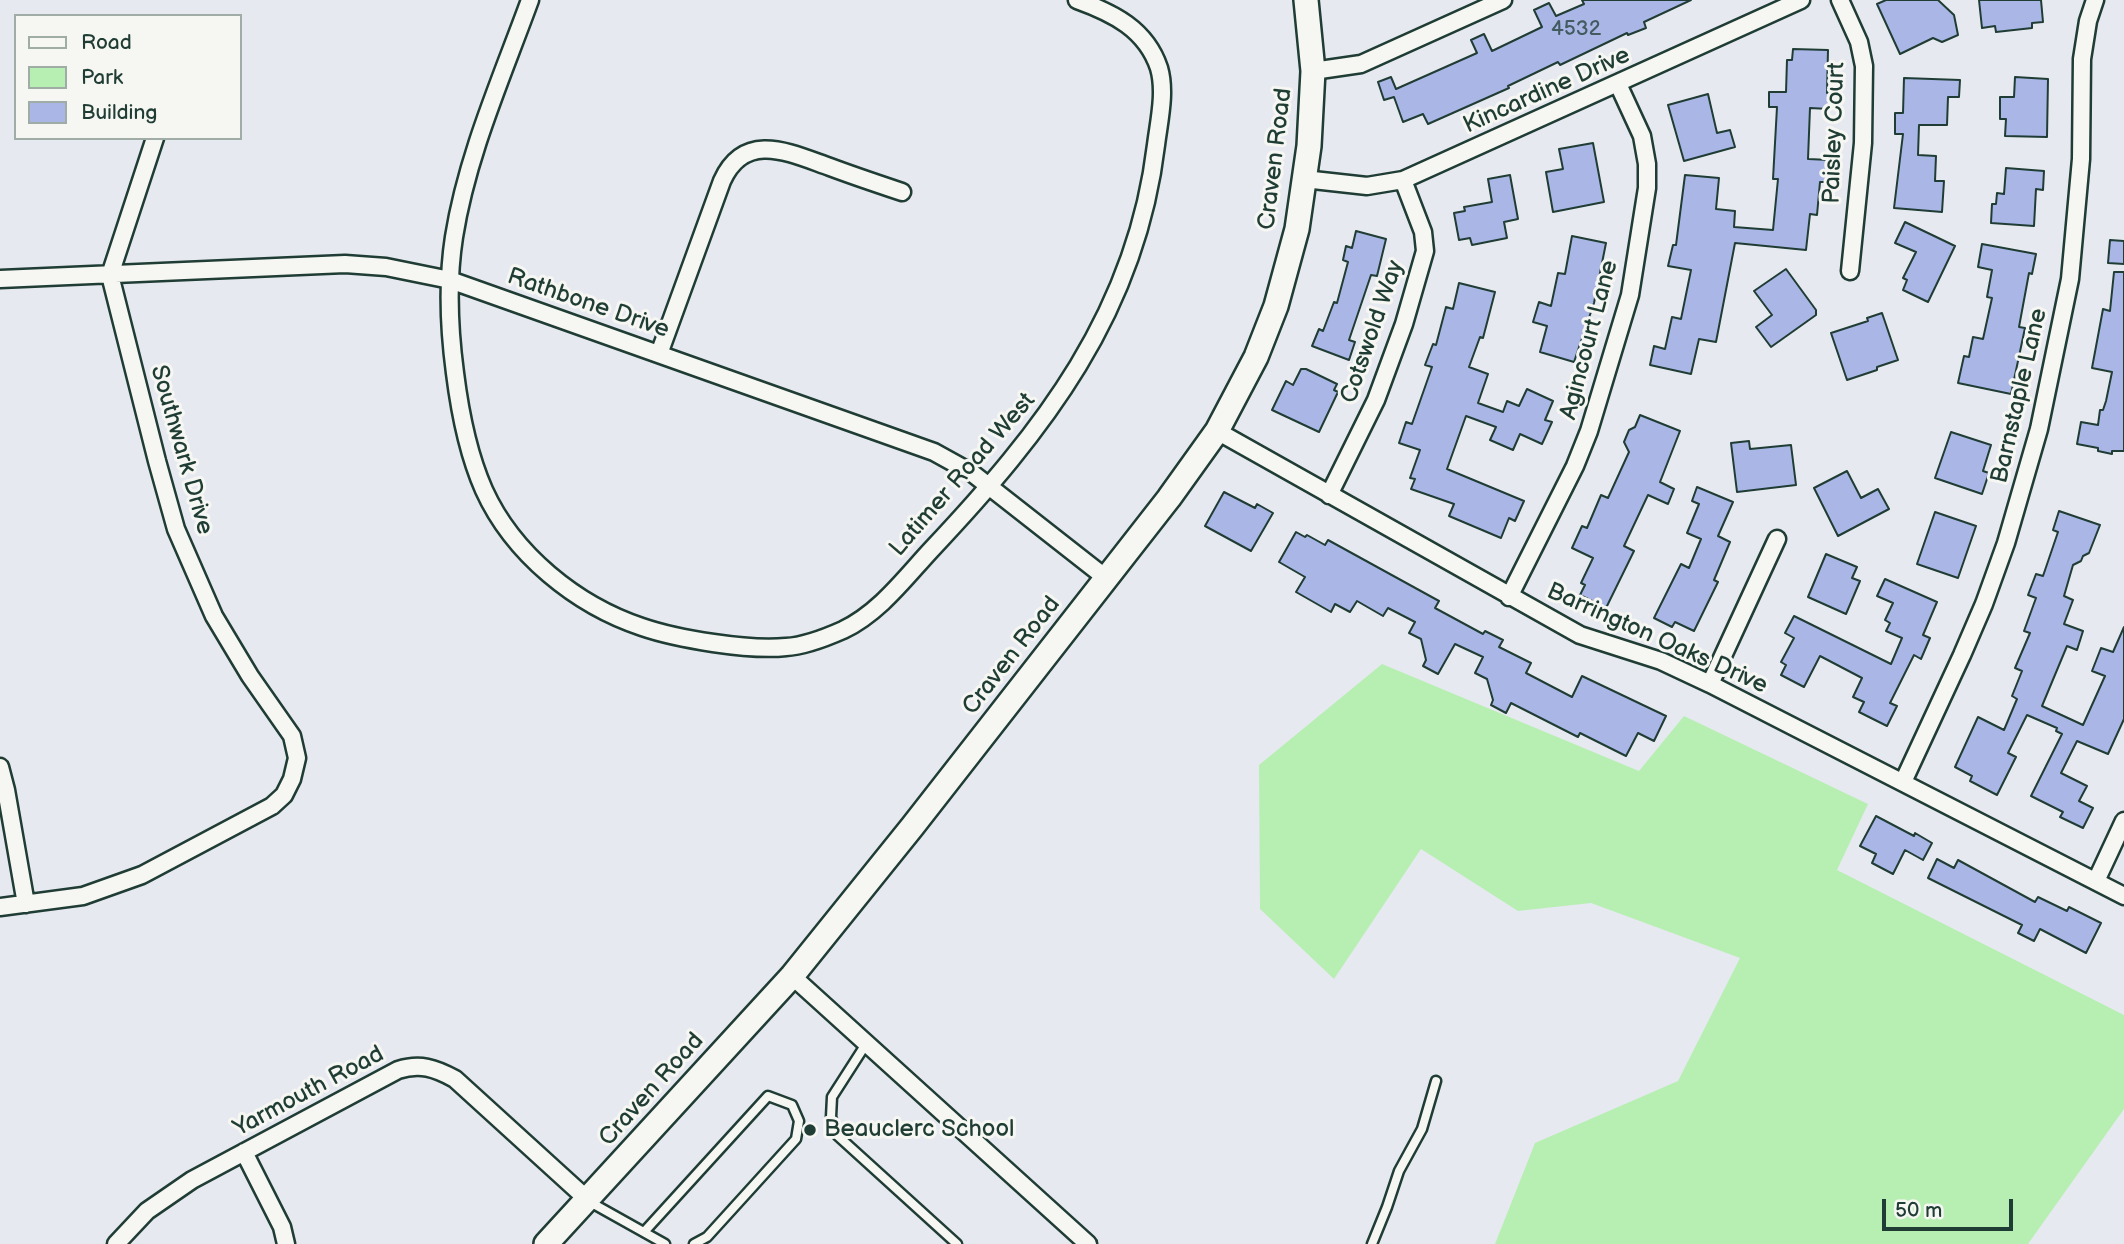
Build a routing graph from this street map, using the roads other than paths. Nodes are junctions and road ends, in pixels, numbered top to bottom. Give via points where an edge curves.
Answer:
1 (530, 0) edge
2 (1077, 0) edge
3 (1306, 0) edge
4 (1503, 0) edge
5 (1801, 0) edge
6 (1840, 0) edge
7 (2095, 0) edge
8 (1312, 71) junction
9 (1618, 84) junction
10 (154, 140) edge
11 (1304, 179) junction
12 (1403, 180) junction
13 (902, 192) dead end
14 (1850, 271) dead end
15 (110, 275) junction
16 (0, 279) edge
17 (450, 280) junction
18 (659, 354) junction
19 (1217, 431) junction
20 (990, 487) junction
21 (1329, 495) junction
22 (1777, 539) dead end
23 (1106, 578) junction
24 (1509, 597) junction
25 (1710, 684) junction
26 (0, 767) edge
27 (1903, 782) junction
28 (2124, 821) edge
29 (2096, 881) junction
30 (2124, 896) edge
31 (26, 904) junction
32 (0, 907) edge
33 (792, 976) junction
34 (866, 1044) junction
35 (1436, 1080) dead end
36 (244, 1152) junction
37 (588, 1200) junction
38 (644, 1232) junction
39 (116, 1244) edge
40 (286, 1244) edge
41 (546, 1244) edge
42 (665, 1244) edge
43 (694, 1244) edge
44 (957, 1244) edge
45 (1088, 1244) edge
46 (1372, 1244) edge

1 - 17 street, Latimer Road West via 466,178
2 - 20 street, Latimer Road West via 1127,23 1140,35 1160,71 1162,93 1153,171 1140,229 1118,290 1090,346 1054,405
3 - 8 street, Craven Road
4 - 8 street via 1361,64
5 - 9 street, Kincardine Drive
6 - 14 street, Paisley Court via 1859,42 1864,66 1863,143
7 - 27 street, Barnstaple Lane via 2082,59 2081,159 2070,279 2039,429 1984,604
8 - 11 street, Craven Road
9 - 12 street, Kincardine Drive
9 - 24 street, Agincourt Lane via 1642,136 1647,164 1629,295 1576,466
10 - 15 street
11 - 12 street, Kincardine Drive via 1367,187
11 - 19 street, Craven Road via 1297,229 1276,306 1256,357
12 - 21 street, Cotswold Way via 1423,232 1424,251 1376,400
13 - 18 street via 783,151 759,150 734,160 722,181
15 - 16 street, Rathbone Drive
15 - 17 street, Rathbone Drive via 345,264
15 - 31 street, Southwark Drive via 176,529 214,616 292,736 297,758 292,779 272,806 142,875 83,896
17 - 18 street, Rathbone Drive
17 - 20 street, Latimer Road West via 450,336 458,399 485,492 521,545 550,575 620,620 671,635 758,647 818,640 848,628 878,607
18 - 20 street, Rathbone Drive via 934,452
19 - 21 street, Barrington Oaks Drive
19 - 23 street, Craven Road
20 - 23 street, Rathbone Drive
21 - 24 street, Barrington Oaks Drive
22 - 25 street
23 - 33 street, Craven Road
24 - 25 street, Barrington Oaks Drive via 1580,635 1661,660
25 - 27 street, Barrington Oaks Drive
26 - 31 street
27 - 29 street, Barrington Oaks Drive
28 - 29 street
29 - 30 street, Barrington Oaks Drive
31 - 32 street
33 - 34 street
33 - 37 street, Craven Road
34 - 44 lane via 832,1097 831,1117 838,1136
34 - 45 street
35 - 46 lane via 1422,1129 1399,1171
36 - 37 street, Yarmouth Road via 398,1070 413,1065 435,1068 455,1079
36 - 39 street, Yarmouth Road via 147,1211
36 - 40 street
37 - 38 lane
37 - 41 street, Craven Road
38 - 42 lane
38 - 43 lane via 768,1096 792,1105 799,1121 796,1139 708,1237

